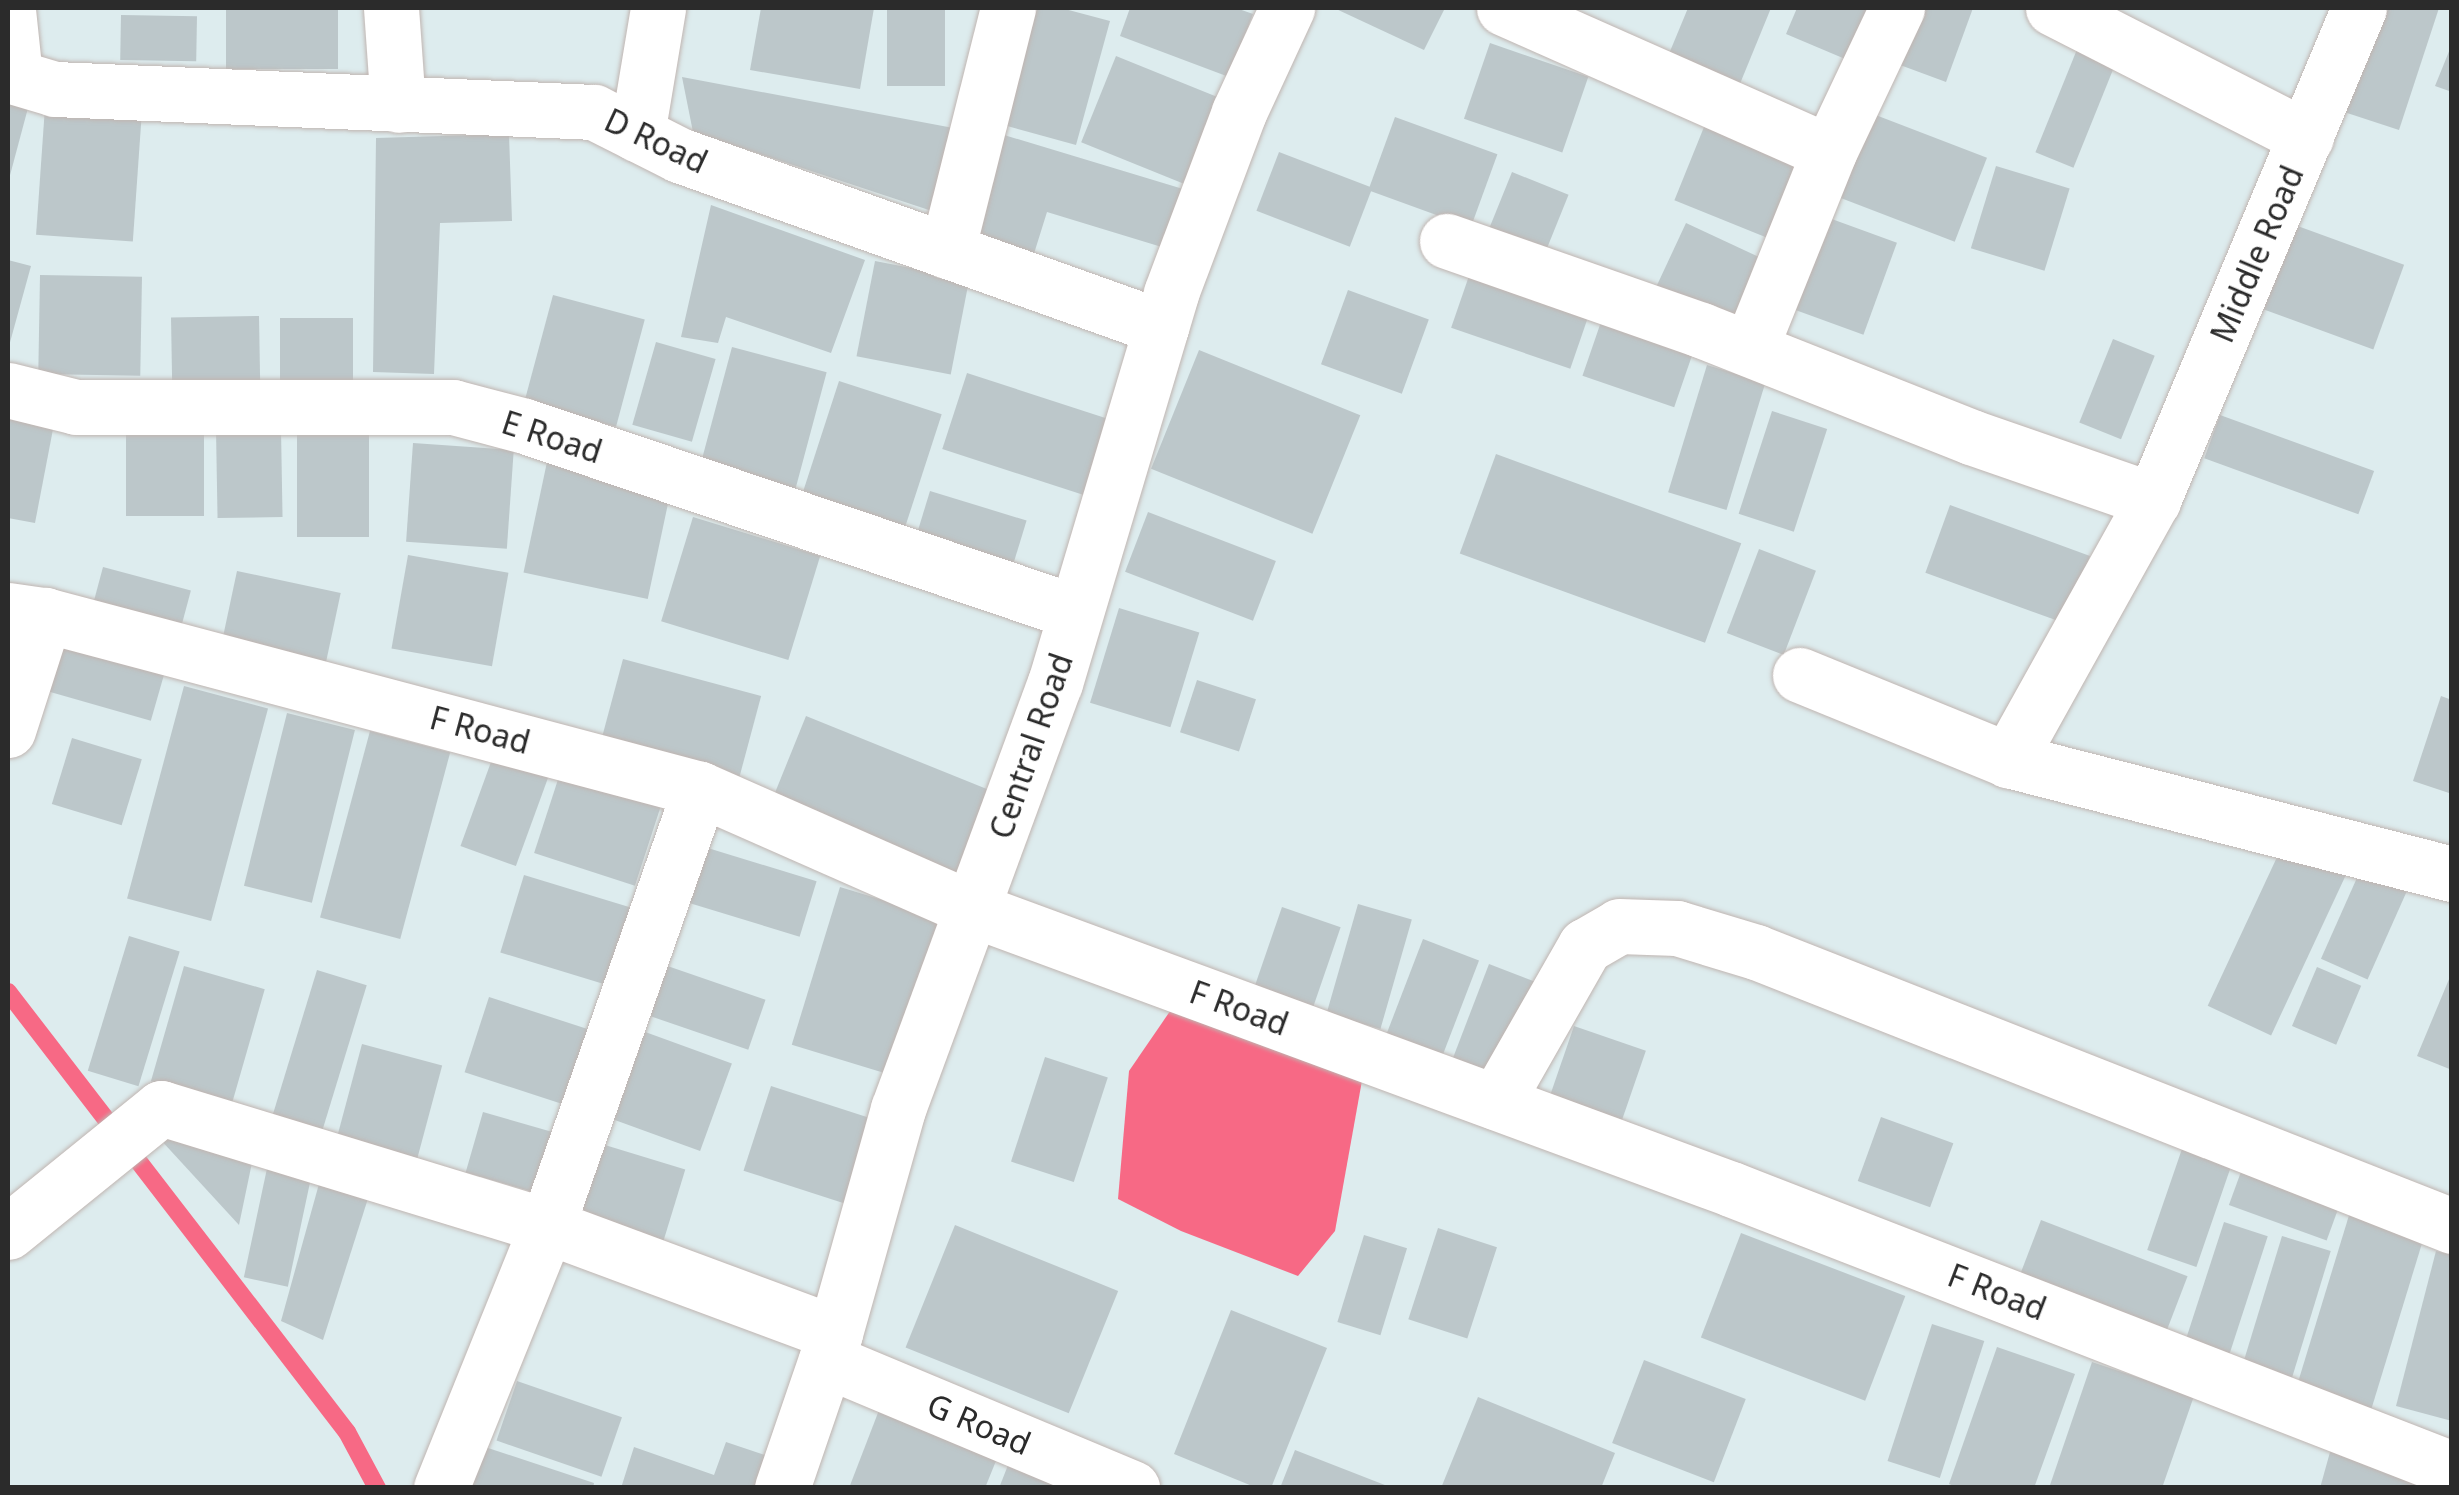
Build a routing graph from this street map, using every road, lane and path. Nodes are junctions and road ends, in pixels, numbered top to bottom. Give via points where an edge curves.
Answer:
1 (390, 8) edge
2 (658, 8) edge
3 (1008, 8) edge
4 (1287, 8) edge
5 (1504, 8) edge
6 (1898, 8) edge
7 (2053, 8) edge
8 (2360, 8) edge
9 (8, 10) edge
10 (11, 76) edge
11 (398, 104) junction
12 (637, 134) junction
13 (2306, 137) junction
14 (1830, 152) junction
15 (1448, 241) dead end
16 (947, 251) junction
17 (1160, 327) junction
18 (1750, 349) junction
19 (8, 390) edge
20 (2153, 500) junction
21 (1075, 612) junction
22 (26, 613) edge
23 (1800, 675) dead end
24 (8, 730) edge
25 (2008, 760) junction
26 (700, 789) junction
27 (2452, 874) edge
28 (974, 910) junction
29 (1496, 1102) junction
30 (547, 1226) junction
31 (2452, 1226) edge
32 (8, 1232) edge
33 (831, 1347) junction
34 (2452, 1469) edge
35 (2452, 1480) edge
36 (441, 1488) edge
37 (782, 1488) edge
38 (1132, 1488) edge
39 (2448, 1488) edge

1 - 11 street
2 - 12 street
3 - 16 street
4 - 17 street, Central Road via 1239,112
5 - 14 street
6 - 14 street
7 - 13 street
8 - 13 street, Middle Road
9 - 10 street
10 - 11 street, D Road via 56,89
11 - 12 street, D Road via 594,112
12 - 16 street, D Road via 678,155
13 - 20 street, Middle Road
14 - 18 street
15 - 18 street
16 - 17 street, D Road
17 - 21 street, Central Road
18 - 20 street
19 - 21 street, E Road via 76,407 454,407
20 - 25 street, Middle Road
21 - 28 street, Central Road
22 - 24 street
22 - 26 street, F Road
23 - 25 street
25 - 27 street
26 - 28 street, F Road
26 - 30 street
28 - 29 street, F Road
28 - 33 street, Central Road via 898,1110
29 - 31 street via 1585,946 1620,926 1678,928 1756,952
29 - 34 street, F Road
30 - 32 street, G Road via 161,1108
30 - 33 street, G Road
30 - 36 street
33 - 37 street, Central Road
33 - 38 street, G Road
35 - 39 street

